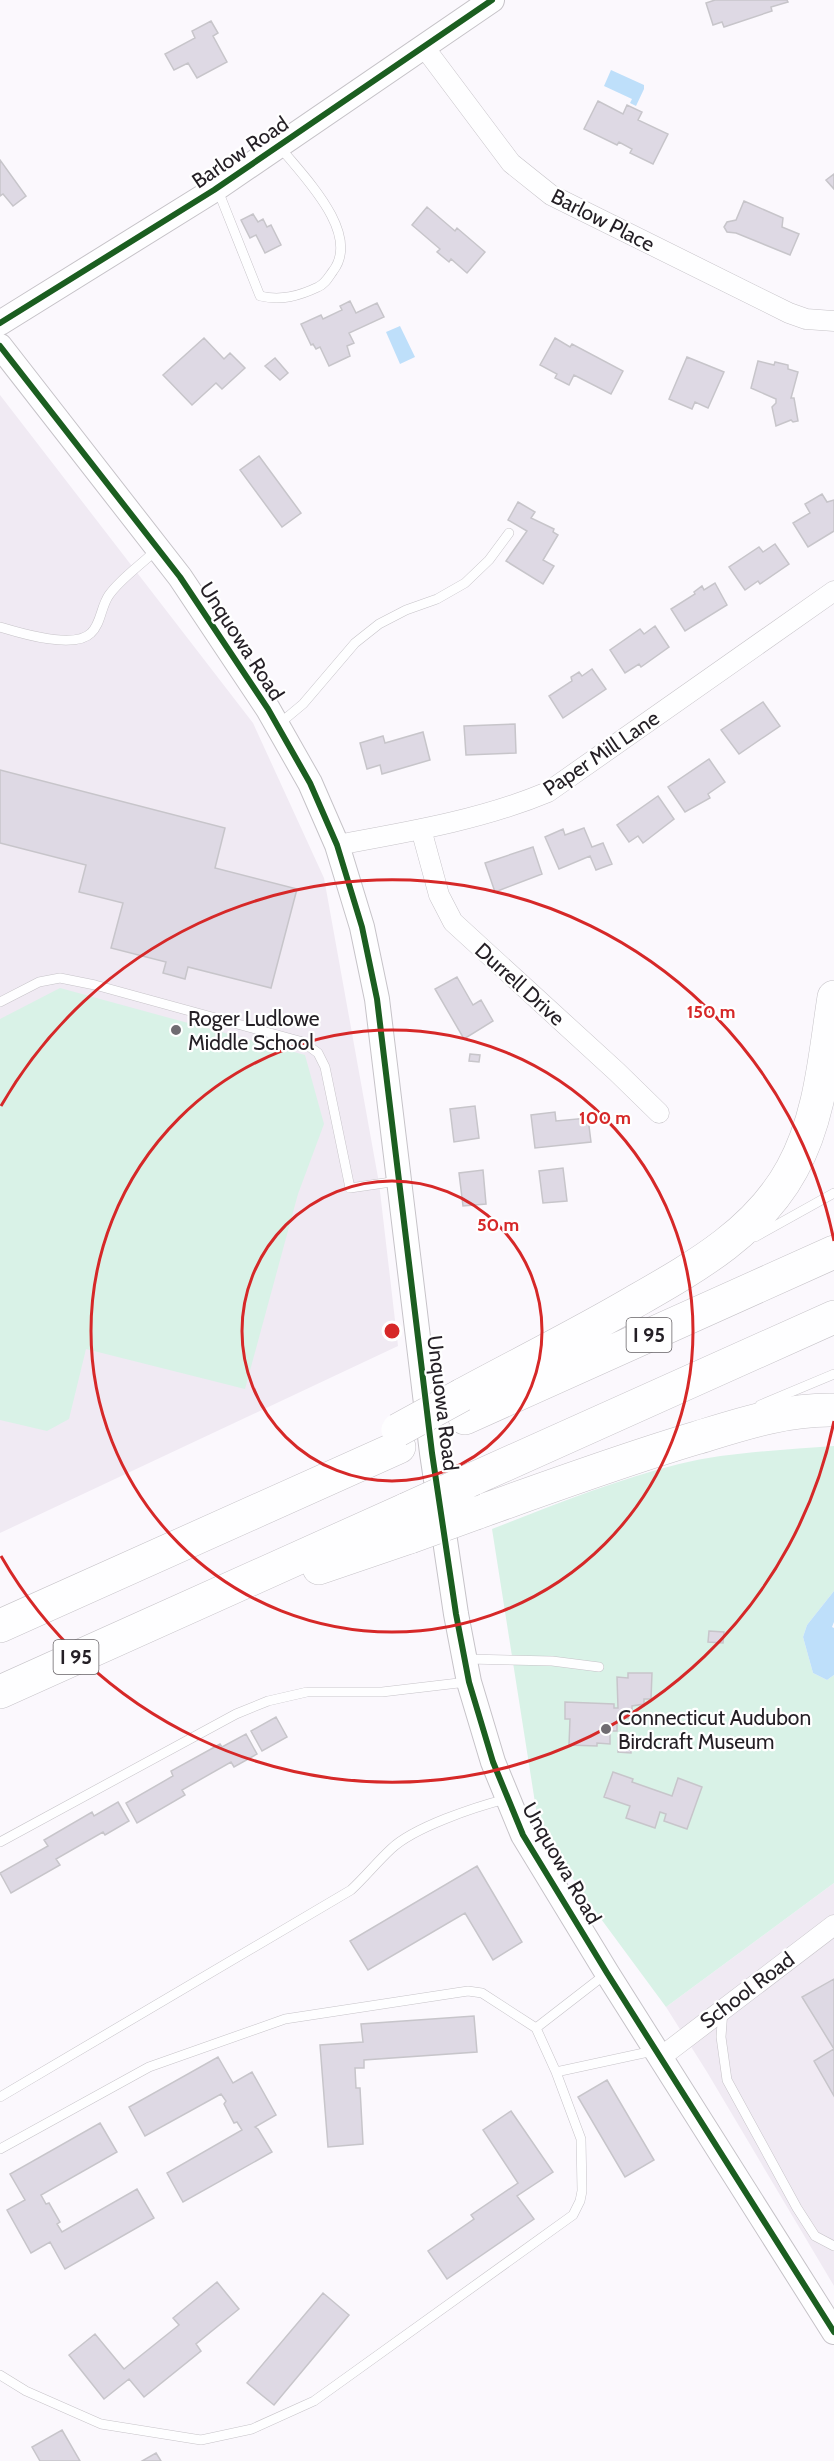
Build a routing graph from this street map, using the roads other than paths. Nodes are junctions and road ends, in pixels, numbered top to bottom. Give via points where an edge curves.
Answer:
1 (492, 0) edge
2 (424, 46) junction
3 (279, 146) junction
4 (217, 188) junction
5 (834, 321) edge
6 (0, 323) edge
7 (0, 346) edge
8 (509, 532) dead end
9 (157, 549) junction
10 (834, 591) edge
11 (0, 627) edge
12 (277, 726) junction
13 (422, 829) junction
14 (337, 845) junction
15 (834, 997) edge
16 (0, 1002) edge
17 (659, 1113) dead end
18 (400, 1181) junction
19 (834, 1193) edge
20 (834, 1252) edge
21 (688, 1271) junction
22 (834, 1317) edge
23 (834, 1374) edge
24 (463, 1407) junction
25 (749, 1409) dead end
26 (834, 1410) edge
27 (727, 1418) dead end
28 (619, 1463) junction
29 (409, 1523) junction
30 (137, 1565) junction
31 (0, 1614) edge
32 (0, 1626) edge
33 (599, 1667) dead end
34 (466, 1670) junction
35 (0, 1692) edge
36 (506, 1798) junction
37 (0, 1842) edge
38 (834, 1925) edge
39 (607, 1973) junction
40 (723, 2008) junction
41 (536, 2028) junction
42 (658, 2054) junction
43 (556, 2072) junction
44 (0, 2097) edge
45 (0, 2149) edge
46 (834, 2246) edge
47 (834, 2331) edge
48 (0, 2375) edge

1 - 2 street, Barlow Road
2 - 3 street, Barlow Road
2 - 5 street, Barlow Place via 511,162 550,195 789,313
3 - 4 street, Barlow Road
3 - 4 lane via 326,205 339,233 339,264 323,285 299,296 260,296
4 - 6 street, Barlow Road
7 - 9 street, Unquowa Road
8 - 12 lane via 489,560 465,583 379,624 355,643 303,704
9 - 11 lane via 116,587 105,601 94,629 86,636 49,639
9 - 12 street, Unquowa Road via 180,577
10 - 13 street, Paper Mill Lane via 548,792
12 - 14 street, Unquowa Road via 310,783
13 - 14 street, Paper Mill Lane
13 - 17 street, Durrell Drive via 439,896 453,922
14 - 18 street, Unquowa Road via 378,999
15 - 21 highway via 813,1117 793,1168 746,1228
16 - 18 lane via 39,982 60,978 303,1042 318,1053 326,1067 350,1188
18 - 34 street, Unquowa Road via 432,1453
19 - 21 lane
20 - 24 highway, I 95
21 - 24 highway
22 - 29 highway, I 95, bridge via 473,1479
23 - 25 lane
24 - 30 highway, bridge via 271,1505
26 - 28 highway via 764,1418
27 - 28 lane
28 - 29 highway, bridge via 476,1513
29 - 35 highway, I 95 via 152,1623
30 - 31 highway
30 - 32 highway
33 - 34 lane via 552,1661
34 - 36 street, Unquowa Road
34 - 37 lane via 382,1692 307,1692 268,1701 236,1714
36 - 39 street, Unquowa Road via 523,1835
36 - 44 lane via 473,1808 414,1835 392,1848 351,1890
38 - 40 street, School Road
39 - 41 lane
39 - 42 street, Unquowa Road
40 - 42 street, School Road
40 - 46 lane via 721,2037 727,2080 815,2236
41 - 43 lane
41 - 45 lane via 482,1993 468,1991 285,2019 149,2067
42 - 43 lane
42 - 47 street, Unquowa Road
43 - 48 lane via 581,2139 582,2191 573,2215 314,2401 252,2428 201,2440 101,2424 26,2391

